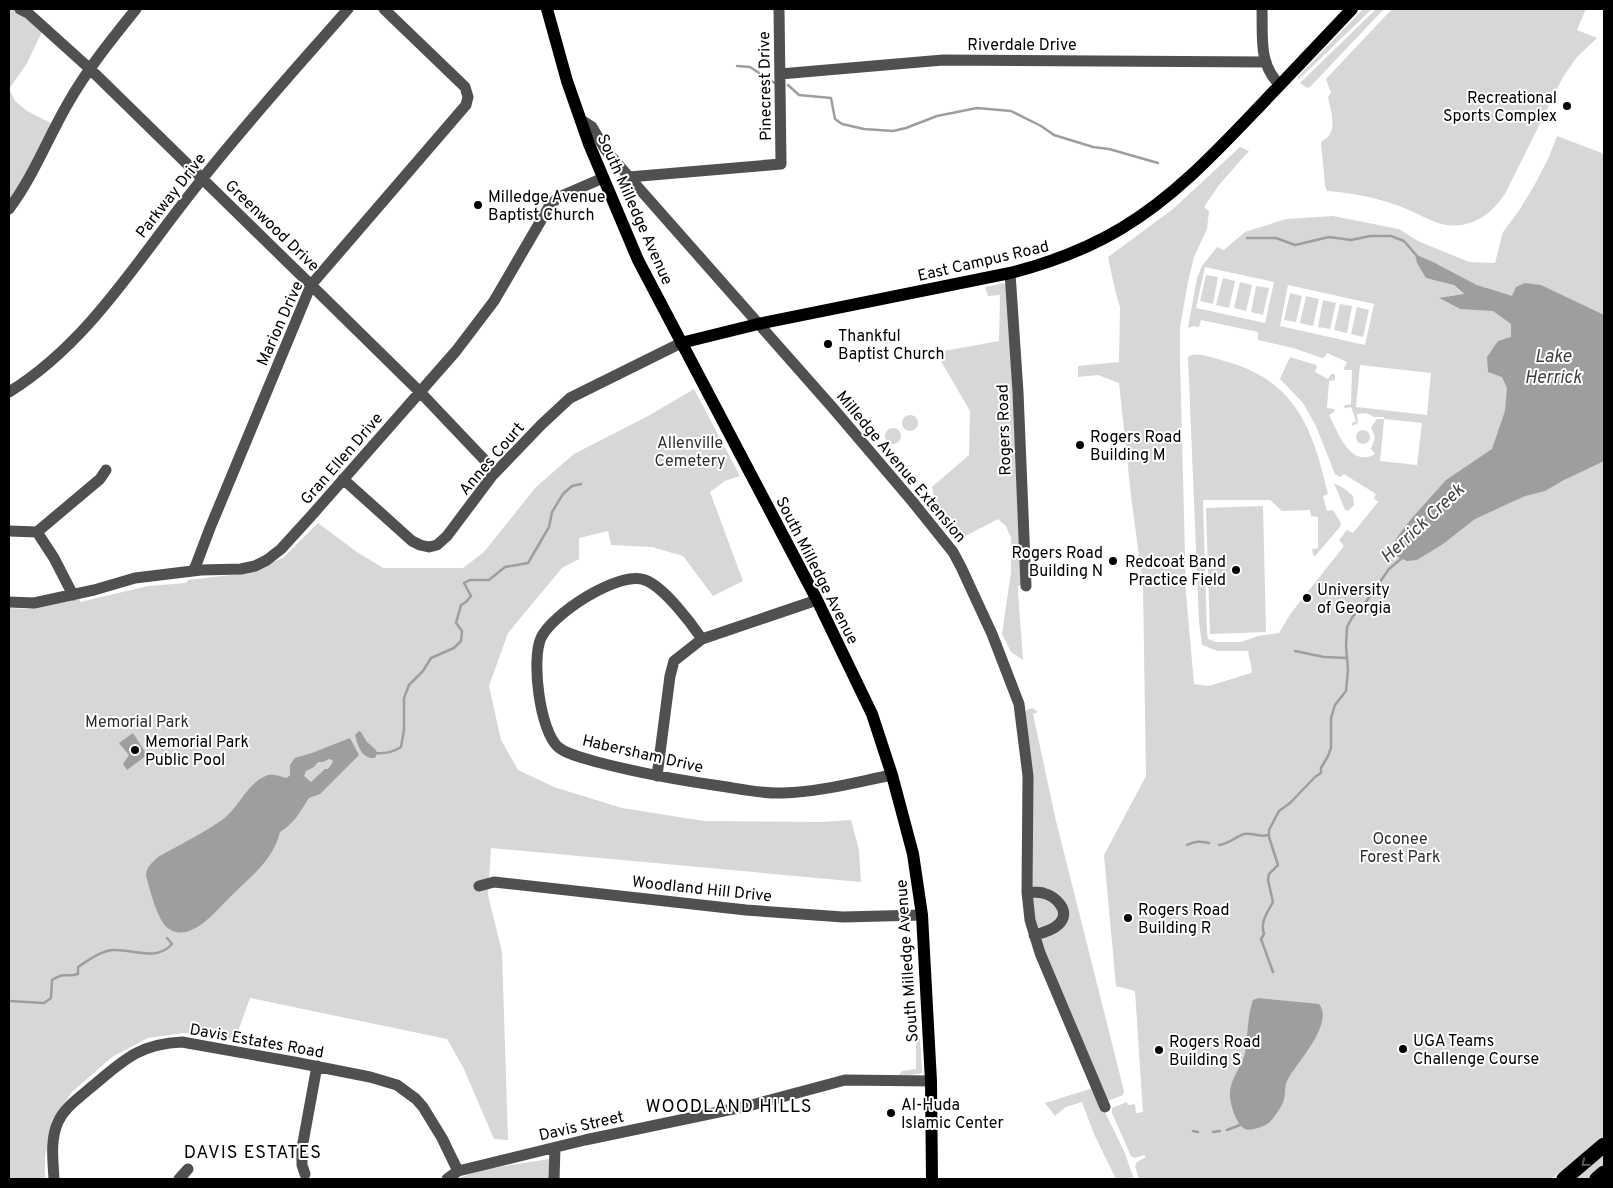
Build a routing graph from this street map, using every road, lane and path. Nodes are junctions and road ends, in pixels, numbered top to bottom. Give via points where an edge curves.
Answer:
1 (20, 9) edge
2 (136, 9) edge
3 (348, 9) edge
4 (384, 9) edge
5 (547, 9) edge
6 (780, 9) edge
7 (1262, 9) edge
8 (1352, 9) edge
9 (1265, 62) junction
10 (89, 68) junction
11 (780, 74) junction
12 (1280, 85) junction
13 (580, 120) junction
14 (202, 178) junction
15 (603, 178) junction
16 (629, 178) junction
17 (9, 209) edge
18 (1010, 274) junction
19 (311, 285) junction
20 (758, 324) junction
21 (681, 343) junction
22 (9, 392) edge
23 (420, 392) junction
24 (106, 470) dead end
25 (496, 472) junction
26 (343, 479) junction
27 (9, 532) edge
28 (37, 532) junction
29 (192, 571) junction
30 (1026, 586) dead end
31 (73, 595) junction
32 (817, 600) junction
33 (9, 602) edge
34 (702, 639) junction
35 (892, 775) junction
36 (657, 776) junction
37 (479, 886) dead end
38 (1027, 892) junction
39 (922, 915) junction
40 (1034, 935) junction
41 (316, 1066) junction
42 (930, 1081) junction
43 (1105, 1107) dead end
44 (1604, 1145) edge
45 (555, 1148) junction
46 (188, 1169) dead end
47 (458, 1171) junction
48 (1604, 1173) edge
49 (305, 1174) dead end
50 (54, 1179) edge
51 (179, 1179) edge
52 (447, 1179) edge
53 (554, 1179) edge
54 (932, 1179) edge
55 (1564, 1179) edge
56 (1597, 1179) edge

1 - 10 street, Greenwood Drive
2 - 10 street
3 - 14 street, Parkway Drive
4 - 19 street, Marion Drive via 465,87 466,105
5 - 13 main road, South Milledge Avenue
6 - 11 street, Pinecrest Drive
7 - 9 street
8 - 12 main road, East Campus Road
9 - 11 street, Riverdale Drive via 943,60
9 - 12 street
10 - 14 street, Greenwood Drive
10 - 17 street via 35,169
11 - 16 street, Pinecrest Drive via 781,164
12 - 18 main road, East Campus Road via 1172,193 1129,224 1087,247
13 - 15 main road, South Milledge Avenue
13 - 16 street, Milledge Avenue Extension via 592,127
14 - 19 street, Greenwood Drive
14 - 22 street, Parkway Drive via 107,304 45,366
15 - 21 main road, South Milledge Avenue via 638,260
15 - 23 street, Gran Ellen Drive via 559,197 550,205 485,314
16 - 20 street, Milledge Avenue Extension
18 - 20 main road, East Campus Road
18 - 30 street, Rogers Road
19 - 23 street, Greenwood Drive
19 - 29 street, Marion Drive
20 - 21 main road, East Campus Road
20 - 38 street, Milledge Avenue Extension via 912,501 953,552 961,567 1019,704 1028,776
21 - 25 street, Annes Court via 570,398
21 - 32 main road, South Milledge Avenue
23 - 25 street, Greenwood Drive
23 - 26 street, Gran Ellen Drive
24 - 28 street via 100,479
25 - 26 street, Annes Court via 447,536 436,545 428,546 412,541
26 - 29 street, Gran Ellen Drive via 267,560 241,570
27 - 28 street
28 - 31 street
29 - 31 street, Gran Ellen Drive via 135,578
31 - 33 street, Gran Ellen Drive via 34,604
32 - 34 street
32 - 35 main road, South Milledge Avenue via 872,714
34 - 36 street via 674,661
34 - 36 street, Habersham Drive via 673,603 652,583 639,578 623,579 607,586 567,610 554,621 538,647 536,661 544,722 559,748 574,755
35 - 36 street, Habersham Drive via 811,792 781,794
35 - 39 main road, South Milledge Avenue via 912,854
37 - 39 street, Woodland Hill Drive via 494,882 746,910 843,917
38 - 40 street, Milledge Avenue Extension
38 - 40 street via 1053,897 1059,901 1064,914 1058,925
39 - 42 main road, South Milledge Avenue
40 - 43 street, Milledge Avenue Extension
41 - 47 street, Davis Estates Road via 386,1081 408,1092 432,1121
41 - 49 street via 302,1148
41 - 50 street, Davis Estates Road via 189,1043 165,1043 134,1054 66,1110 53,1140
42 - 45 street, Davis Street via 845,1080 752,1105
42 - 54 main road, South Milledge Avenue
44 -> 55 highway
45 - 47 street, Davis Street
45 - 53 street
46 - 51 street
47 - 52 street, Davis Street
48 - 56 highway

